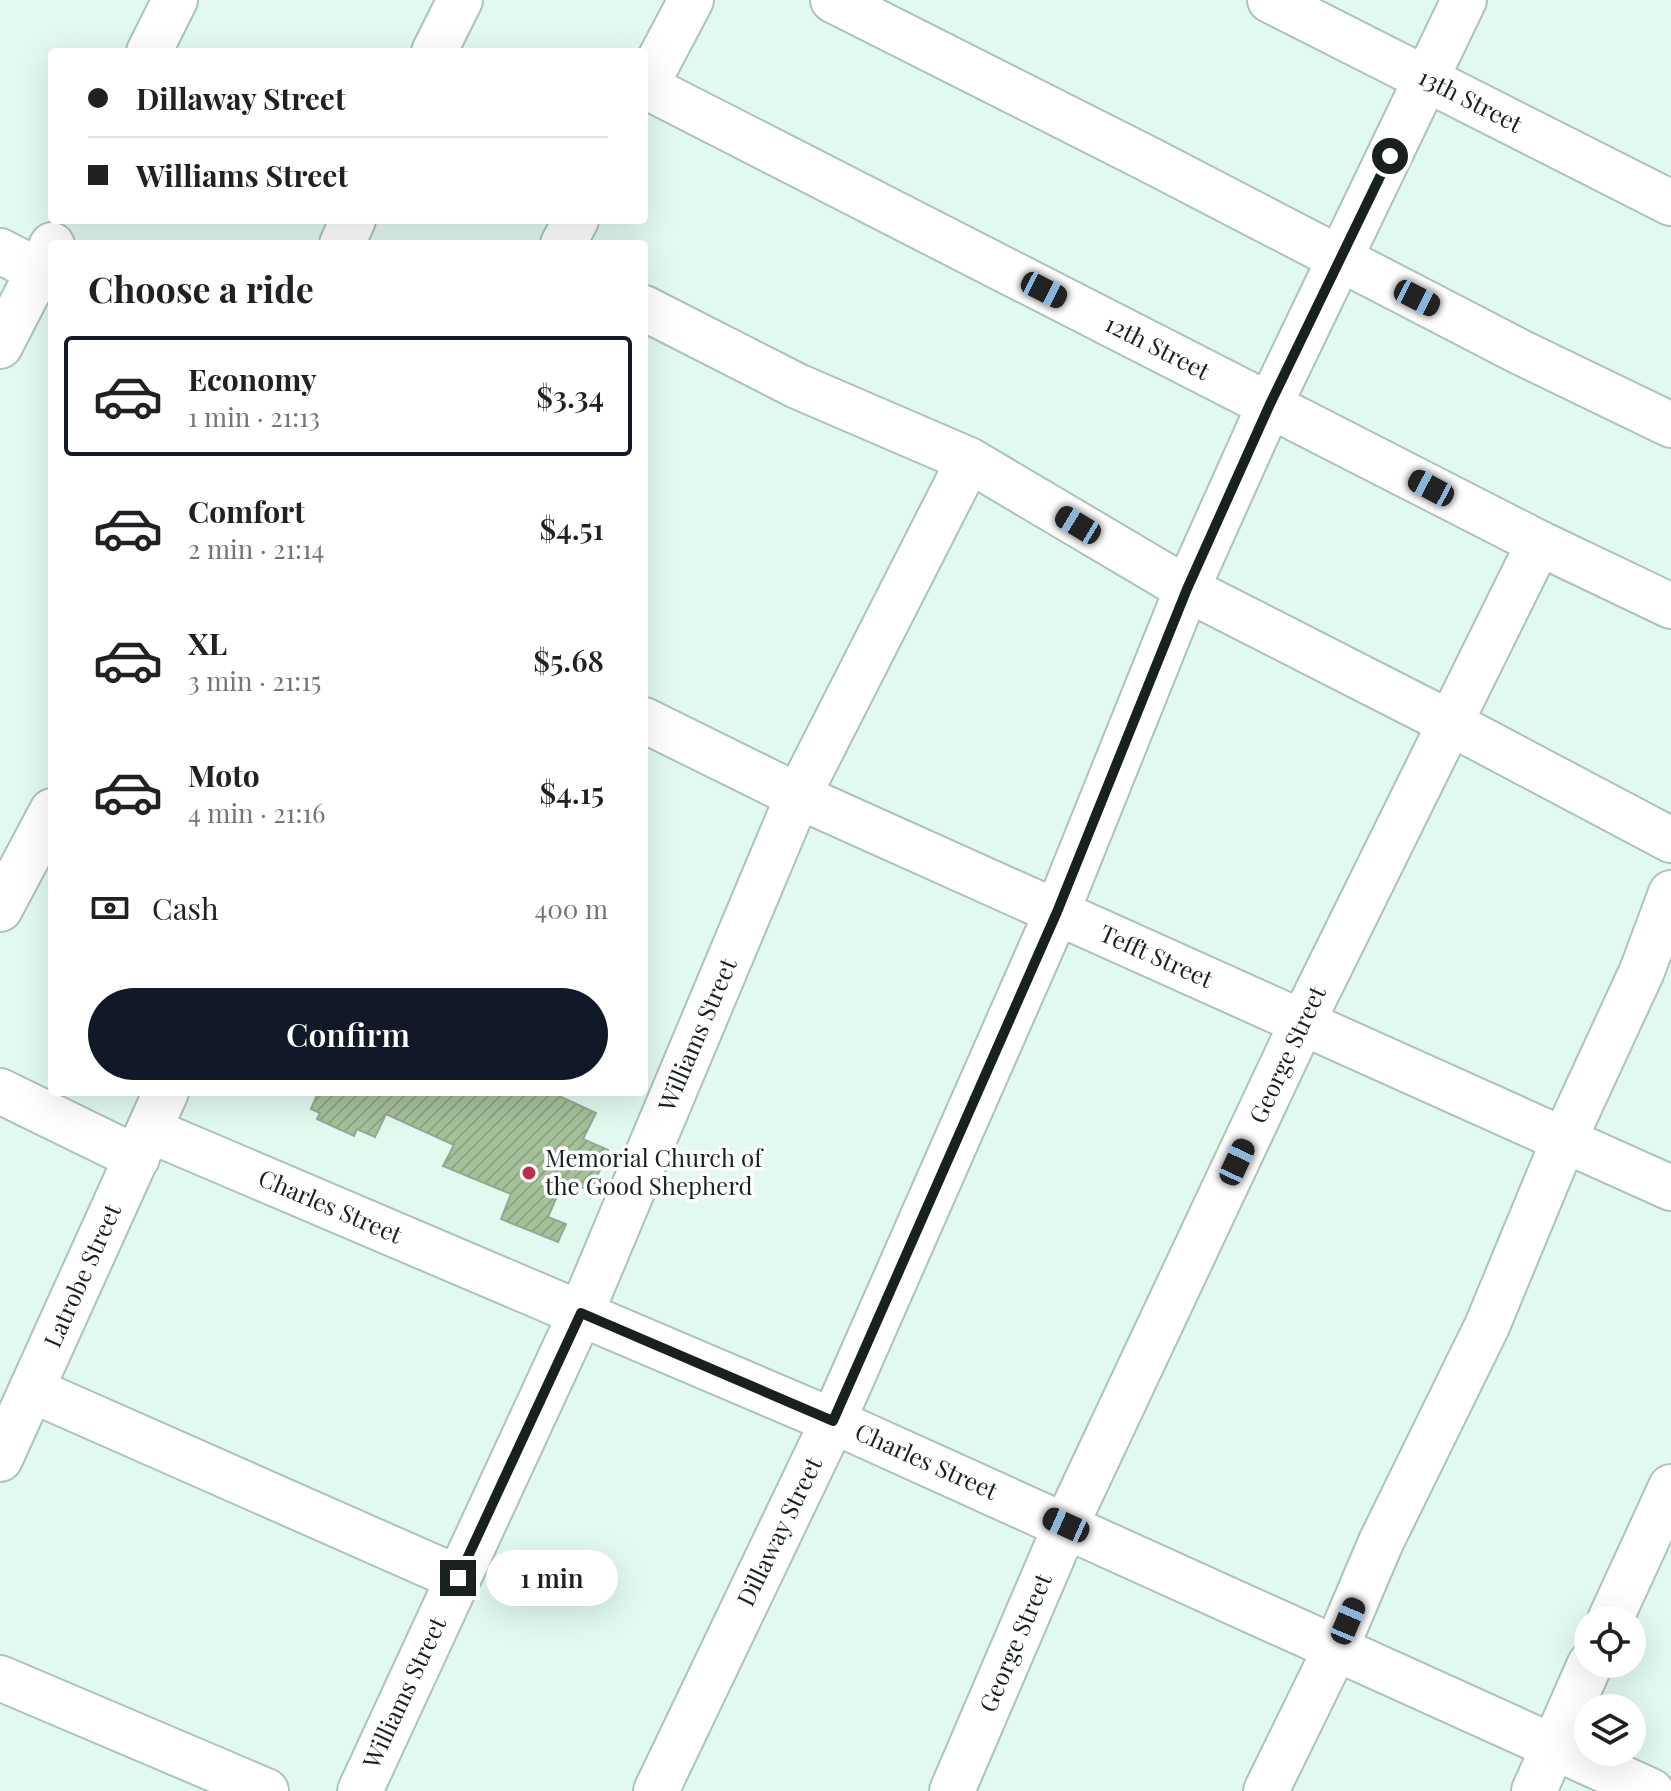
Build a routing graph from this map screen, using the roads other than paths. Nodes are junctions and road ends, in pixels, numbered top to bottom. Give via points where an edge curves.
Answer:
1 (175, 0) edge
2 (460, 0) edge
3 (691, 0) edge
4 (833, 0) edge
5 (1270, 0) edge
6 (1464, 0) edge
7 (151, 48) edge
8 (436, 48) edge
9 (1427, 79) junction
10 (648, 82) edge
11 (648, 90) edge
12 (1667, 190) edge
13 (0, 251) edge
14 (1341, 258) junction
15 (48, 260) edge
16 (48, 262) edge
17 (648, 310) edge
18 (0, 346) edge
19 (1270, 404) junction
20 (1671, 425) edge
21 (969, 460) junction
22 (1539, 543) junction
23 (1187, 589) junction
24 (1671, 606) edge
25 (648, 722) edge
26 (1450, 723) junction
27 (798, 796) junction
28 (48, 819) edge
29 (1671, 840) edge
30 (1671, 893) edge
31 (0, 909) edge
32 (1057, 912) junction
33 (1302, 1023) junction
34 (0, 1091) edge
35 (151, 1127) edge
36 (1564, 1140) junction
37 (1671, 1188) edge
38 (581, 1313) junction
39 (32, 1390) junction
40 (833, 1421) junction
41 (0, 1459) edge
42 (1671, 1487) edge
43 (1066, 1525) junction
44 (458, 1578) junction
45 (1616, 1606) edge
46 (1336, 1648) junction
47 (0, 1678) edge
48 (1584, 1678) edge
49 (1553, 1746) junction
50 (266, 1791) edge
51 (360, 1791) edge
52 (656, 1791) edge
53 (952, 1791) edge
54 (1266, 1791) edge
55 (1534, 1791) edge
56 (1651, 1791) edge

1 - 7 street
2 - 8 street
3 - 10 street
4 - 14 street
5 - 9 street, 13th Street
6 - 9 street, Dillaway Street
9 - 12 street, 13th Street
9 - 14 street, Dillaway Street
11 - 19 street, 12th Street
13 - 15 street
14 - 19 street, Dillaway Street
14 - 20 street
16 - 18 street
17 - 21 street via 797,386
19 - 22 street, 12th Street
19 - 23 street, Dillaway Street
21 - 23 street
21 - 27 street, Williams Street
22 - 24 street, 12th Street
22 - 26 street, George Street
23 - 26 street
23 - 32 street, Dillaway Street
25 - 27 street, Tefft Street
26 - 29 street
26 - 33 street, George Street
27 - 32 street, Tefft Street
27 - 38 street, Williams Street
28 - 31 street
30 - 36 street via 1642,971
32 - 33 street, Tefft Street
32 - 40 street, Dillaway Street
33 - 36 street, Tefft Street
33 - 43 street, George Street
34 - 35 street, Charles Street
35 - 38 street, Charles Street
35 - 39 street, Latrobe Street
36 - 37 street, Tefft Street
36 - 46 street via 1487,1326 1381,1542
38 - 40 street, Charles Street
38 - 44 street, Williams Street
39 - 41 street, Latrobe Street
39 - 44 street
40 - 43 street, Charles Street
40 - 52 street, Dillaway Street
42 - 45 street
43 - 46 street, Charles Street
43 - 53 street, George Street
44 - 51 street, Williams Street
46 - 49 street, Charles Street
46 - 54 street
47 - 50 street
48 - 49 street
49 - 55 street
49 - 56 street, Charles Street

